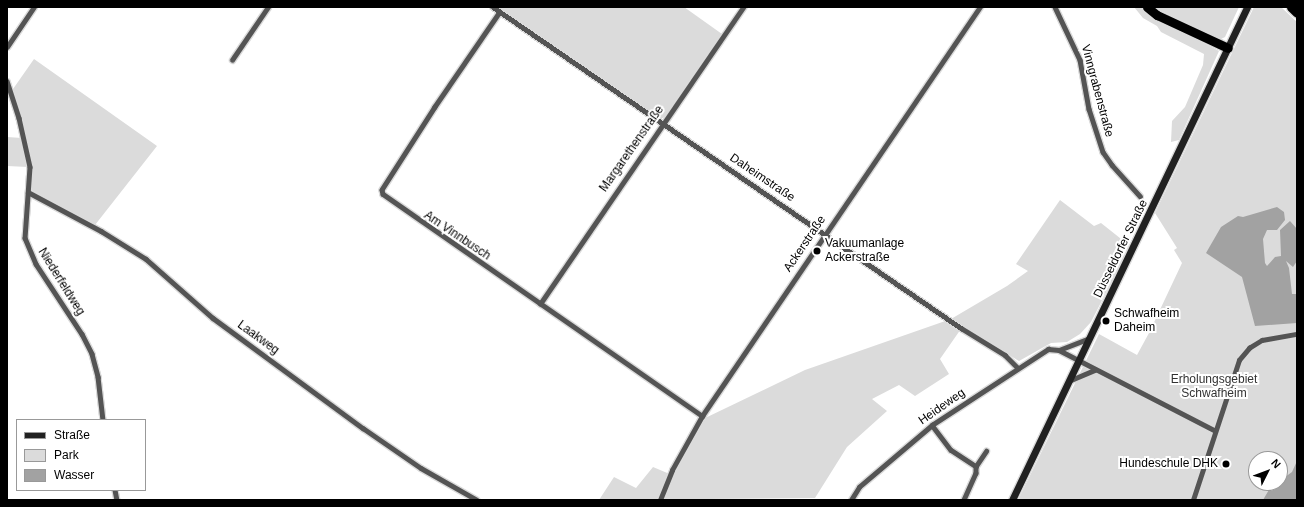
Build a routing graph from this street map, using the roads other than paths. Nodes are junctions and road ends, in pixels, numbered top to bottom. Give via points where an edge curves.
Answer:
1 (34, 7) edge
2 (268, 7) edge
3 (493, 7) edge
4 (743, 7) edge
5 (980, 7) edge
6 (1055, 7) edge
7 (1147, 7) edge
8 (1247, 7) edge
9 (1291, 7) edge
10 (500, 12) junction
11 (1297, 13) edge
12 (7, 47) edge
13 (1228, 48) junction
14 (232, 60) dead end
15 (7, 81) edge
16 (663, 123) junction
17 (28, 192) junction
18 (1140, 196) dead end
19 (825, 233) junction
20 (540, 304) junction
21 (1297, 334) edge
22 (1090, 338) junction
23 (1059, 350) junction
24 (1078, 360) junction
25 (1018, 368) junction
26 (1095, 370) junction
27 (1069, 381) junction
28 (702, 416) junction
29 (103, 419) edge
30 (932, 425) junction
31 (1214, 430) junction
32 (986, 451) dead end
33 (976, 466) junction
34 (478, 500) edge
35 (660, 500) edge
36 (851, 500) edge
37 (964, 500) edge
38 (1012, 500) edge
39 (1193, 500) edge

1 - 12 street
2 - 14 street
3 - 10 street, Daheimstraße
4 - 16 street, Margarethenstraße
5 - 19 street, Ackerstraße
6 - 18 street, Vinngrabenstraße via 1080,60 1089,109 1103,152 1112,166
7 - 13 highway
8 - 13 main road, Düsseldorfer Straße
9 - 11 highway
10 - 16 street, Daheimstraße
10 - 20 street, Am Vinnbusch via 435,107 382,190 382,194
13 - 22 main road, Düsseldorfer Straße
15 - 17 street, Niederfeldweg via 30,166
16 - 19 street, Daheimstraße
16 - 20 street, Margarethenstraße
17 - 29 street, Niederfeldweg via 25,238 36,264 82,334 92,354 98,377
17 - 34 street, Laakweg via 101,231 146,259 213,318 363,428 421,468
19 - 25 street, Daheimstraße via 961,328 1006,355
19 - 28 street, Ackerstraße
20 - 28 street, Am Vinnbusch
21 - 31 street via 1262,340 1246,351 1239,360
22 - 23 street, Heideweg
22 - 24 main road, Düsseldorfer Straße
23 - 24 street
23 - 25 street, Heideweg via 1048,349
24 - 26 street
24 - 27 main road, Düsseldorfer Straße
25 - 30 street, Heideweg
26 - 27 street
26 - 31 street
27 - 38 main road, Düsseldorfer Straße
28 - 35 street, Ackerstraße via 681,452
30 - 33 street via 951,450
30 - 36 street, Heideweg via 859,487
31 - 39 street
32 - 33 street
33 - 37 street via 976,473

